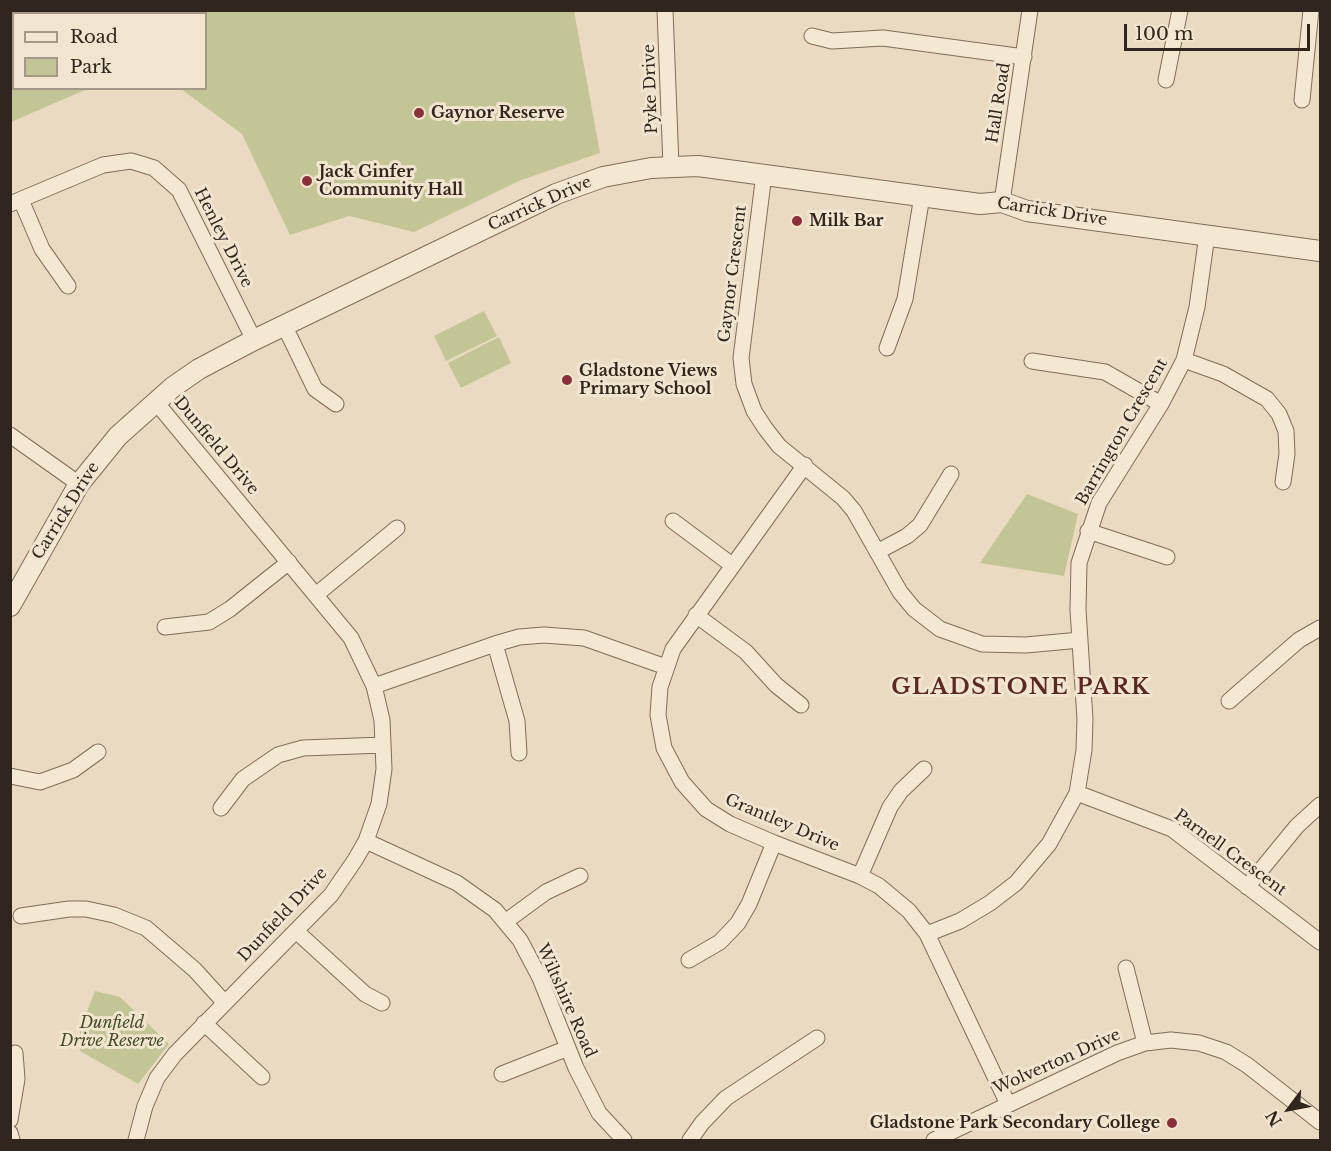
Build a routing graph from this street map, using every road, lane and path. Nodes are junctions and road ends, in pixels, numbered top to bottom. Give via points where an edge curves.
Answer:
1 (665, 10) edge
2 (1030, 10) edge
3 (1180, 10) edge
4 (1311, 10) edge
5 (812, 36) dead end
6 (1024, 57) junction
7 (1166, 80) dead end
8 (1302, 100) dead end
9 (671, 166) junction
10 (764, 174) junction
11 (922, 196) junction
12 (16, 202) edge
13 (1002, 202) junction
14 (1207, 235) junction
15 (1320, 251) edge
16 (68, 286) dead end
17 (284, 325) junction
18 (254, 340) junction
19 (887, 348) dead end
20 (1184, 360) junction
21 (1032, 361) dead end
22 (155, 401) junction
23 (336, 404) dead end
24 (1161, 404) junction
25 (10, 435) edge
26 (806, 465) junction
27 (951, 474) dead end
28 (1283, 482) dead end
29 (79, 484) junction
30 (672, 521) dead end
31 (398, 528) dead end
32 (1088, 531) junction
33 (877, 552) junction
34 (1167, 557) dead end
35 (289, 562) junction
36 (732, 565) junction
37 (317, 594) junction
38 (10, 606) edge
39 (696, 615) junction
40 (165, 627) dead end
41 (1320, 628) edge
42 (1080, 640) junction
43 (495, 644) junction
44 (666, 667) junction
45 (374, 686) junction
46 (1229, 701) dead end
47 (801, 705) dead end
48 (383, 745) junction
49 (98, 752) dead end
50 (519, 753) dead end
51 (924, 769) dead end
52 (10, 776) edge
53 (1077, 793) junction
54 (1320, 806) edge
55 (221, 808) dead end
56 (366, 841) junction
57 (774, 843) junction
58 (580, 876) dead end
59 (860, 876) junction
60 (1247, 886) junction
61 (21, 916) dead end
62 (505, 922) junction
63 (296, 931) junction
64 (927, 934) junction
65 (1320, 942) edge
66 (689, 960) dead end
67 (1126, 968) dead end
68 (224, 1002) junction
69 (382, 1003) dead end
70 (204, 1023) junction
71 (817, 1038) dead end
72 (1145, 1043) junction
73 (568, 1048) junction
74 (15, 1053) dead end
75 (502, 1074) dead end
76 (262, 1077) dead end
77 (1008, 1104) junction
78 (10, 1120) edge
79 (1320, 1122) edge
80 (10, 1133) edge
81 (12, 1140) edge
82 (136, 1140) edge
83 (624, 1140) edge
84 (690, 1140) edge
85 (934, 1140) edge

1 - 9 street, Pyke Drive
2 - 6 street, Hall Road
3 - 7 street
4 - 8 street
5 - 6 street via 832,40 883,39
6 - 13 street, Hall Road
9 - 10 street, Carrick Drive
9 - 17 street, Carrick Drive via 603,177 556,194
10 - 11 street, Carrick Drive
10 - 26 street, Gaynor Crescent via 741,339 744,384 765,428 779,446
11 - 13 street, Carrick Drive via 980,204
11 - 19 street via 914,260
12 - 16 street
12 - 18 street, Henley Drive via 103,165 131,161 154,168 179,190
13 - 14 street, Carrick Drive via 1027,211
14 - 15 street, Carrick Drive
14 - 20 street, Barrington Crescent via 1197,307
17 - 18 street, Carrick Drive
17 - 23 street via 315,389
18 - 22 street, Carrick Drive via 199,369
20 - 24 street, Barrington Crescent
20 - 28 street via 1223,374 1267,399 1286,431
21 - 24 street via 1105,372
22 - 29 street, Carrick Drive via 118,436
22 - 35 street, Dunfield Drive
24 - 32 street, Barrington Crescent via 1100,503
25 - 29 street
26 - 33 street, Gaynor Crescent via 843,498
26 - 36 street, Grantley Drive
27 - 33 street via 920,525
29 - 38 street, Carrick Drive
30 - 36 street
31 - 37 street
32 - 34 street
32 - 42 street, Barrington Crescent via 1079,563
33 - 42 street, Gaynor Crescent via 900,592 940,629 982,644
35 - 37 street, Dunfield Drive
35 - 40 street via 209,622
36 - 39 street, Grantley Drive
37 - 45 street, Dunfield Drive via 351,638
39 - 44 street, Grantley Drive via 673,648
39 - 47 street via 746,652
41 - 46 street via 1299,640
42 - 53 street, Barrington Crescent via 1085,719
43 - 44 street via 519,637 564,635 584,638
43 - 45 street
43 - 50 street via 518,721
44 - 57 street, Grantley Drive via 660,687 661,735 682,782 706,810
45 - 48 street, Dunfield Drive
48 - 55 street via 303,748 278,755 243,779
48 - 56 street, Dunfield Drive via 379,804
49 - 52 street via 73,770 40,782
51 - 59 street via 890,807
53 - 60 street, Parnell Crescent via 1172,829
53 - 64 street, Barrington Crescent via 1049,844 1016,883 960,921
54 - 60 street via 1297,826
56 - 62 street, Wiltshire Road via 457,883 495,910
56 - 63 street, Dunfield Drive via 331,895
57 - 59 street, Grantley Drive
57 - 66 street via 738,923 720,942
58 - 62 street via 546,892
59 - 64 street, Grantley Drive via 909,911
60 - 65 street, Parnell Crescent
61 - 68 street via 86,909 146,928 189,964
62 - 73 street, Wiltshire Road via 520,940 540,978
63 - 68 street, Dunfield Drive
63 - 69 street via 364,994
64 - 77 street, Grantley Drive
67 - 72 street
68 - 70 street, Dunfield Drive
70 - 76 street
70 - 82 street, Dunfield Drive via 157,1078
71 - 84 street via 726,1098
72 - 77 street, Wolverton Drive
72 - 79 street, Wolverton Drive via 1200,1043 1226,1052
73 - 75 street
73 - 83 street, Wiltshire Road via 599,1113
74 - 78 street via 17,1079
77 - 85 street, Wolverton Drive
80 - 81 street

